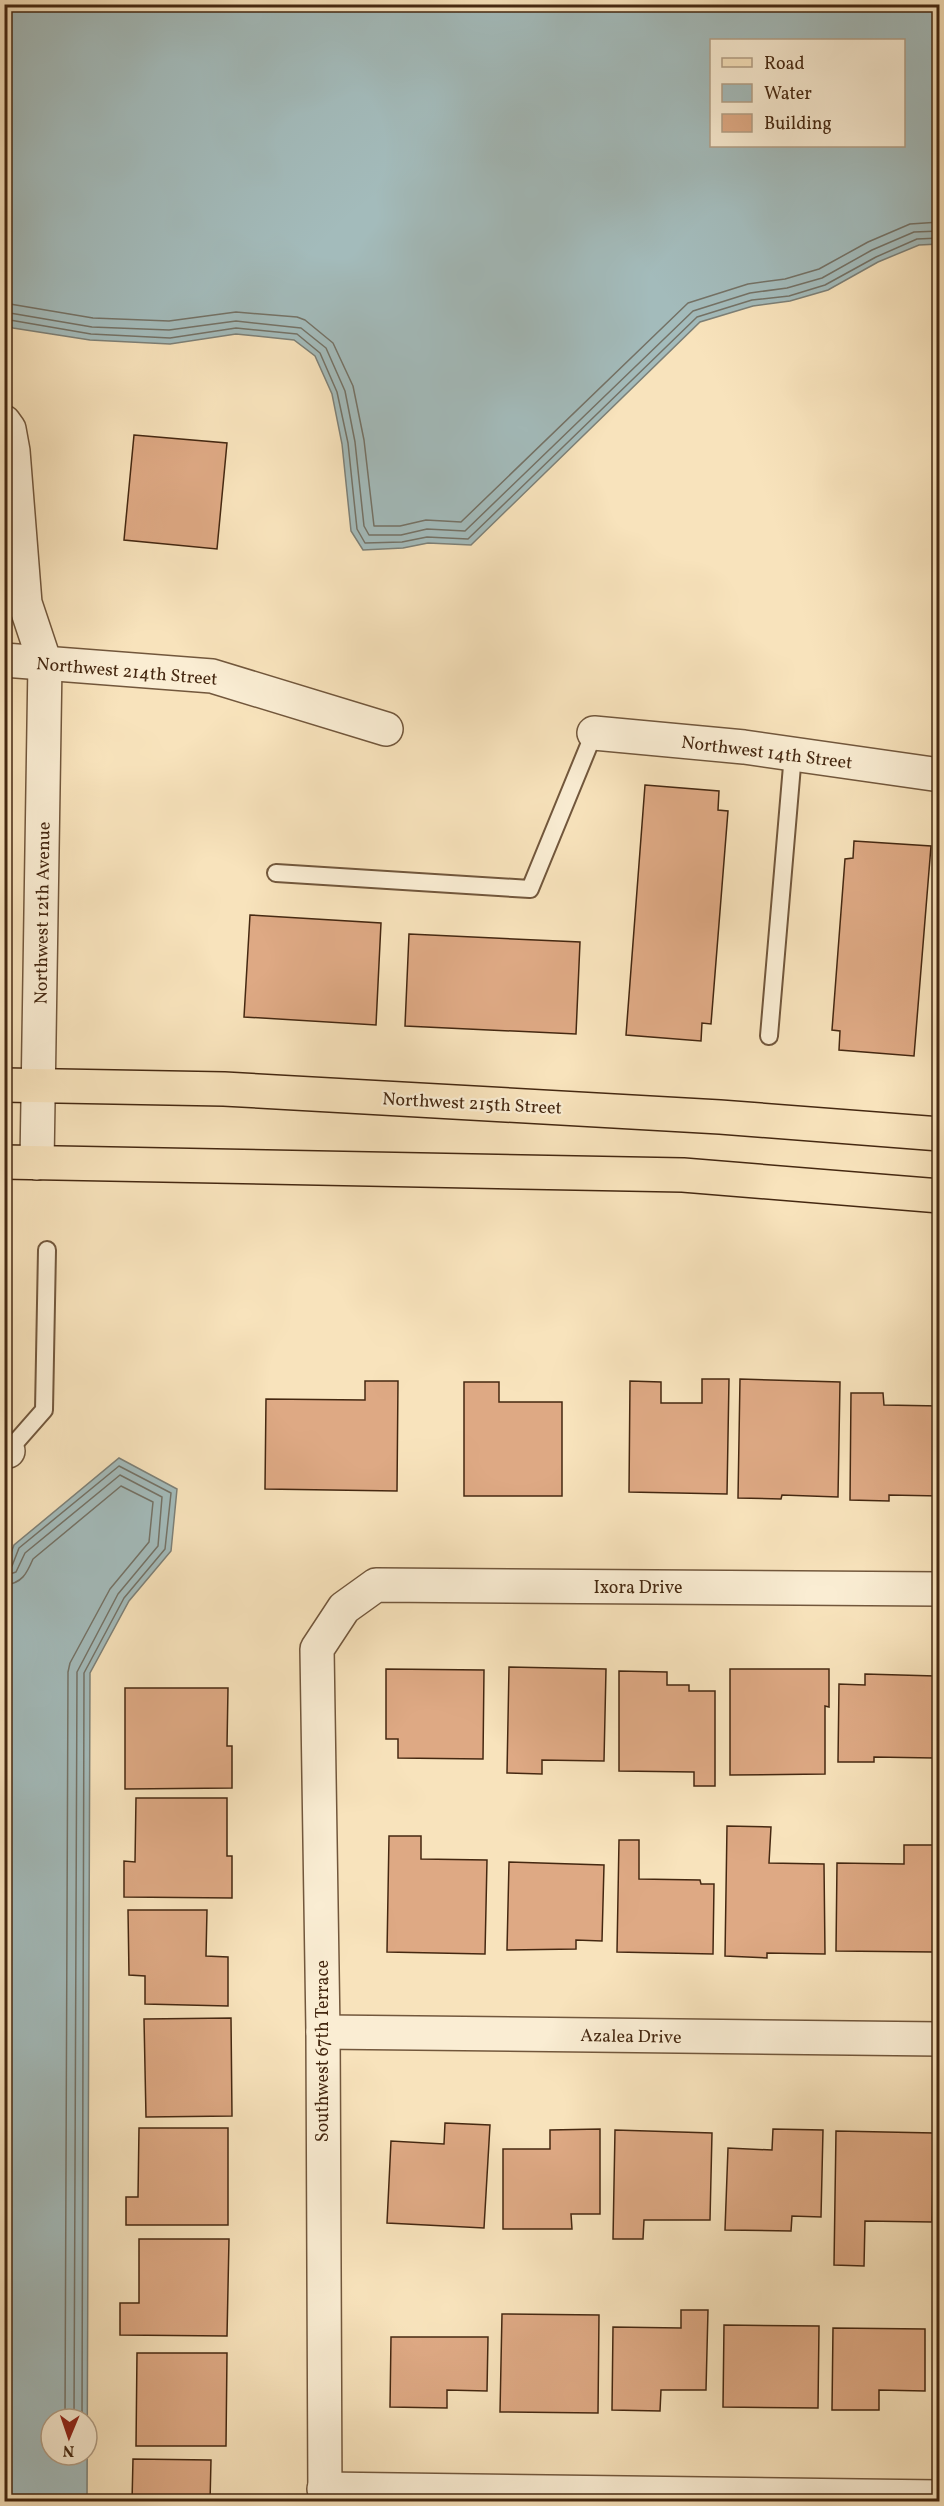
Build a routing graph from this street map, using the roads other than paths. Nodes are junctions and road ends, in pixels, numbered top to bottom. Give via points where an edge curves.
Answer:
1 (4, 422) edge
2 (4, 660) edge
3 (45, 663) junction
4 (386, 729) dead end
5 (594, 733) joint
6 (793, 754) junction
7 (939, 775) edge
8 (276, 873) dead end
9 (769, 1036) dead end
10 (4, 1085) edge
11 (39, 1085) junction
12 (939, 1134) edge
13 (4, 1162) edge
14 (37, 1163) junction
15 (939, 1196) edge
16 (47, 1250) dead end
17 (6, 1451) edge
18 (939, 1589) edge
19 (344, 1608) joint
20 (323, 2032) junction
21 (939, 2039) edge
22 (324, 2495) edge
23 (939, 2497) edge

1 - 3 street, Northwest 12th Avenue via 13,451 25,603
2 - 3 street, Northwest 214th Street
3 - 4 street, Northwest 214th Street via 212,676
3 - 11 street, Northwest 12th Avenue
5 - 6 street, Northwest 14th Street
5 - 8 lane via 530,889
6 - 7 street, Northwest 14th Street
6 - 9 lane
10 - 11 main road, Northwest 215th Street
11 - 12 main road, Northwest 215th Street via 224,1089 720,1117
11 - 14 street, Northwest 12th Avenue
13 - 14 main road
14 - 15 main road via 683,1175
16 - 17 lane via 44,1410
18 - 19 street, Ixora Drive via 376,1585
19 - 20 street, Southwest 67th Terrace via 317,1649
20 - 21 street, Azalea Drive
20 - 22 street, Southwest 67th Terrace
22 - 23 street

